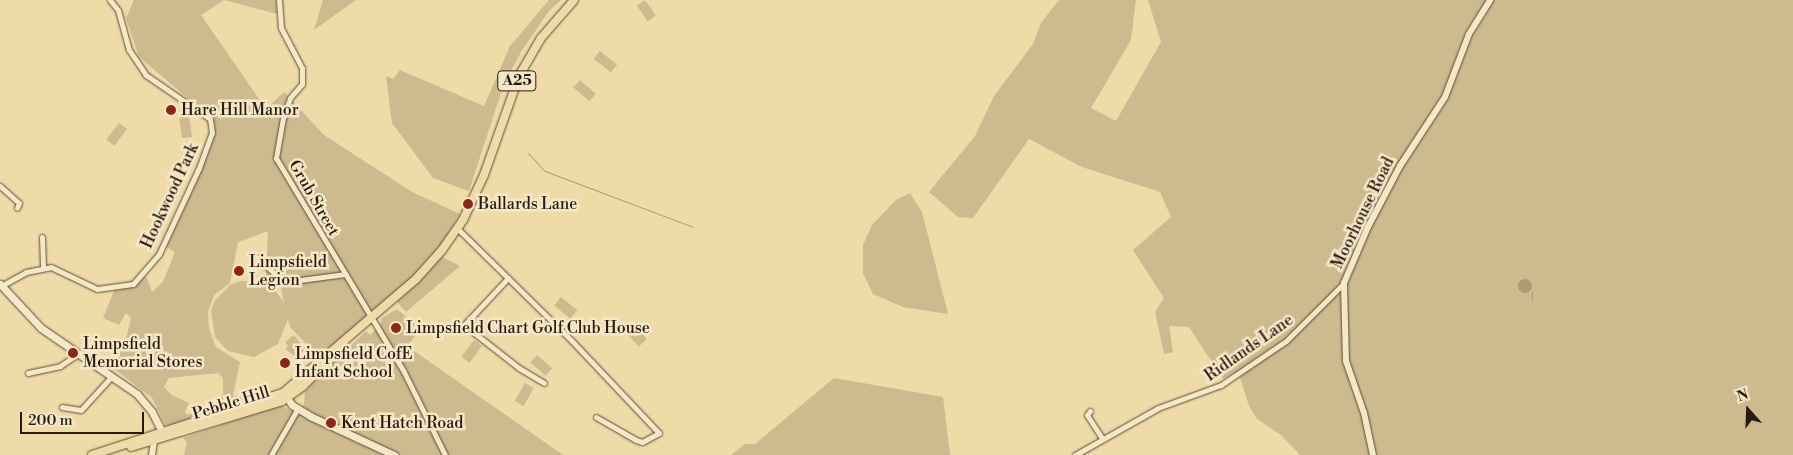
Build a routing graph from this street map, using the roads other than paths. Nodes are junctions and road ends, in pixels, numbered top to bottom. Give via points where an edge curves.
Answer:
1 (110, 0) edge
2 (279, 0) edge
3 (574, 0) edge
4 (1490, 0) edge
5 (0, 186) edge
6 (17, 208) dead end
7 (458, 229) junction
8 (42, 237) dead end
9 (257, 258) dead end
10 (43, 267) junction
11 (345, 274) junction
12 (508, 278) junction
13 (1344, 283) junction
14 (1, 285) edge
15 (369, 321) junction
16 (80, 352) junction
17 (28, 373) dead end
18 (112, 376) junction
19 (544, 383) dead end
20 (288, 393) junction
21 (62, 407) dead end
22 (298, 408) junction
23 (596, 417) dead end
24 (1080, 417) dead end
25 (158, 437) junction
26 (1102, 438) junction
27 (1087, 449) junction
28 (92, 455) edge
29 (103, 455) edge
30 (152, 455) edge
31 (271, 455) edge
32 (394, 455) edge
33 (445, 455) edge
34 (1075, 455) edge
35 (1092, 455) edge
36 (1373, 455) edge

1 - 10 street, Hookwood Park via 118,10 129,50 146,75 210,119 212,130 200,168 159,254 134,284 106,290 93,288 52,266
2 - 11 street, Grub Street via 281,28 302,68 302,84 290,98 276,158
3 - 7 main road, A25 via 542,38 519,76 478,190
4 - 13 street, Moorhouse Road via 1469,34 1445,97 1400,166 1368,227
5 - 6 street via 19,203
7 - 12 street
7 - 15 main road, A25 via 422,273
8 - 10 street
9 - 11 street via 285,282
10 - 14 street
11 - 15 street, Grub Street
12 - 19 street via 464,325 519,368
12 - 23 street via 659,433 642,442
13 - 26 street, Ridlands Lane via 1286,341 1221,385 1158,408
13 - 36 street, Moorhouse Road via 1346,361 1364,414
14 - 16 main road via 41,328
15 - 20 main road, A25
15 - 33 street, Grub Street via 404,372
16 - 17 street via 60,366
16 - 18 main road
18 - 21 street via 81,410
18 - 25 main road via 149,408
20 - 22 main road
20 - 25 main road, Pebble Hill / A25
22 - 31 street
22 - 32 main road
24 - 26 street via 1089,413
25 - 28 main road
25 - 29 main road, A25
25 - 30 street
26 - 27 street, Ridlands Lane
27 - 34 street, Ridlands Lane
27 - 35 street

